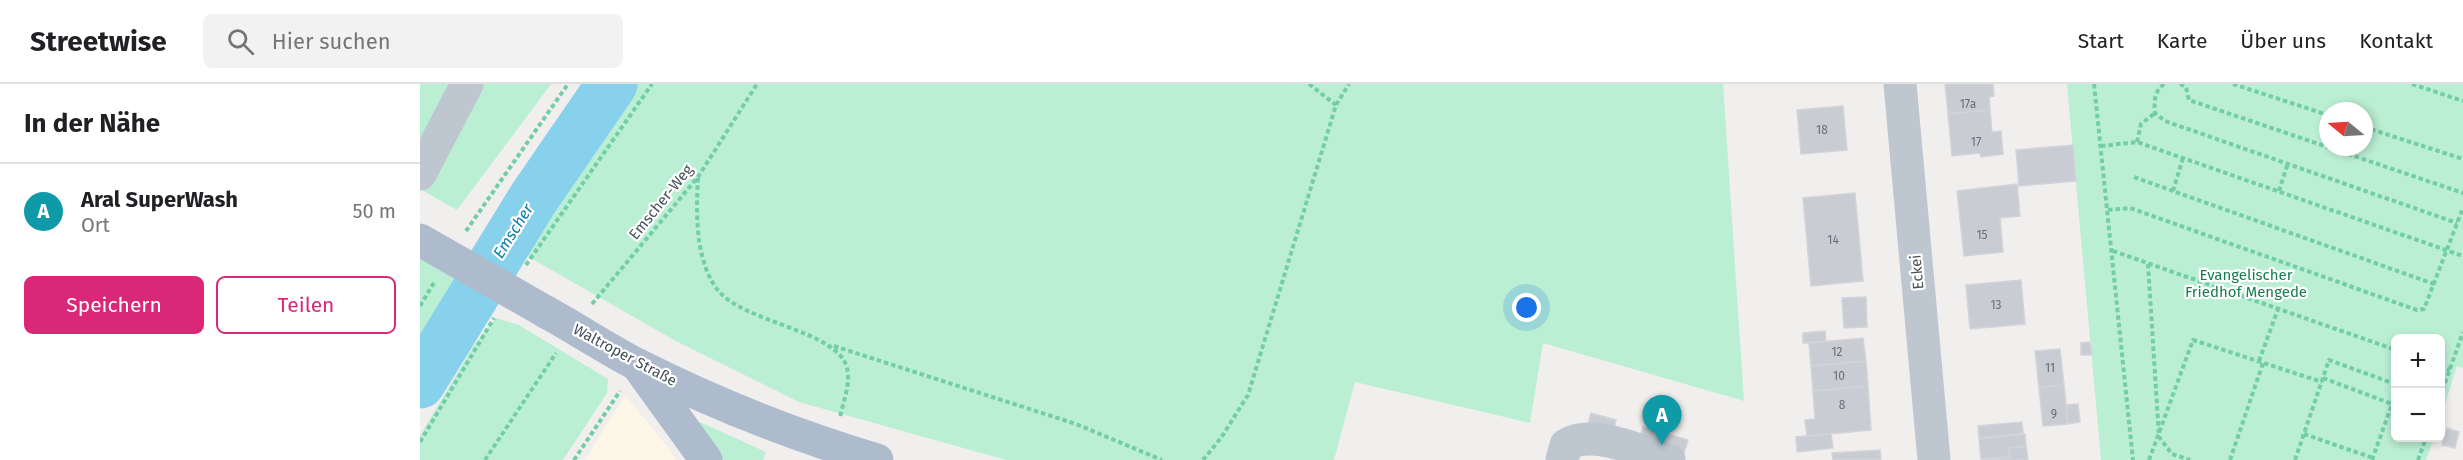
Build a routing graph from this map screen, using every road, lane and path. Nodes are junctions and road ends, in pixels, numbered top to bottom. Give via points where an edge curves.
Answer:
1 (467, 84) edge
2 (567, 84) edge
3 (652, 84) edge
4 (757, 84) edge
5 (1310, 84) edge
6 (1349, 84) edge
7 (1900, 84) edge
8 (2094, 84) edge
9 (2164, 84) edge
10 (2180, 84) edge
11 (2233, 84) edge
12 (2412, 84) edge
13 (2463, 101) edge
14 (1336, 105) junction
15 (2319, 112) edge
16 (2155, 113) junction
17 (2373, 130) edge
18 (2137, 142) junction
19 (2101, 146) junction
20 (2183, 158) junction
21 (2463, 159) edge
22 (2288, 163) junction
23 (420, 174) edge
24 (698, 177) junction
25 (2134, 177) dead end
26 (2173, 191) junction
27 (2279, 191) junction
28 (2463, 193) edge
29 (481, 206) dead end
30 (2463, 208) edge
31 (2108, 210) junction
32 (2457, 223) junction
33 (420, 240) edge
34 (2447, 250) junction
35 (2113, 251) junction
36 (2463, 256) edge
37 (2148, 264) junction
38 (523, 271) dead end
39 (2434, 284) junction
40 (2278, 309) junction
41 (499, 311) dead end
42 (560, 320) junction
43 (2463, 332) edge
44 (834, 346) junction
45 (2391, 348) edge
46 (2261, 362) junction
47 (637, 364) junction
48 (2445, 368) edge
49 (2450, 370) junction
50 (2323, 380) junction
51 (2391, 383) edge
52 (2443, 388) edge
53 (2391, 404) edge
54 (2391, 407) edge
55 (840, 420) dead end
56 (2304, 434) junction
57 (2159, 437) junction
58 (420, 442) edge
59 (2425, 442) edge
60 (2373, 459) edge
61 (485, 460) edge
62 (574, 460) edge
63 (706, 460) edge
64 (874, 460) edge
65 (1162, 460) edge
66 (1203, 460) edge
67 (1562, 460) edge
68 (1669, 460) edge
69 (1934, 460) edge
70 (2133, 460) edge
71 (2149, 460) edge
72 (2190, 460) edge
73 (2230, 460) edge
74 (2295, 460) edge
75 (2418, 460) edge

1 - 23 street
2 - 29 path
3 - 38 path
4 - 24 path, Emscher-Weg
5 - 14 path
6 - 14 path
7 - 69 street, Eckei
8 - 19 path
9 - 16 path via 2154,102
10 - 28 path via 2186,87 2189,100
11 - 15 path
12 - 13 path
14 - 66 path via 1248,395
16 - 18 path via 2141,123
16 - 22 path via 2165,121
17 - 21 path
18 - 19 path
18 - 20 path
19 - 31 path
20 - 26 path
20 - 27 path
22 - 27 path
22 - 32 path
24 - 42 path, Emscher-Weg
24 - 44 path via 695,223 717,291 738,305
25 - 26 path
26 - 39 path
27 - 34 path
30 - 32 path
31 - 35 path
31 - 39 path via 2130,208 2417,310 2424,309
32 - 34 path
33 - 42 main road, Waltroper Straße, bridge
34 - 36 path
34 - 39 path
35 - 37 path
35 - 70 path
37 - 40 path
37 - 57 path
40 - 45 path
40 - 46 path
41 - 58 path
42 - 47 main road, Waltroper Straße
42 - 61 path, Emscher-Weg
43 - 49 path
44 - 55 path via 847,367
44 - 65 path via 1076,424
46 - 50 path
46 - 57 path via 2193,340
46 - 73 path
47 - 62 path
47 - 63 main road
47 - 64 main road, Waltroper Straße via 783,431
48 - 49 path
49 - 52 path
50 - 51 path via 2330,360
50 - 53 path
50 - 56 path
54 - 60 path
56 - 60 path
56 - 74 path
57 - 71 path
57 - 72 path via 2172,454
59 - 75 path
67 - 68 street via 1566,445 1576,438 1605,441

